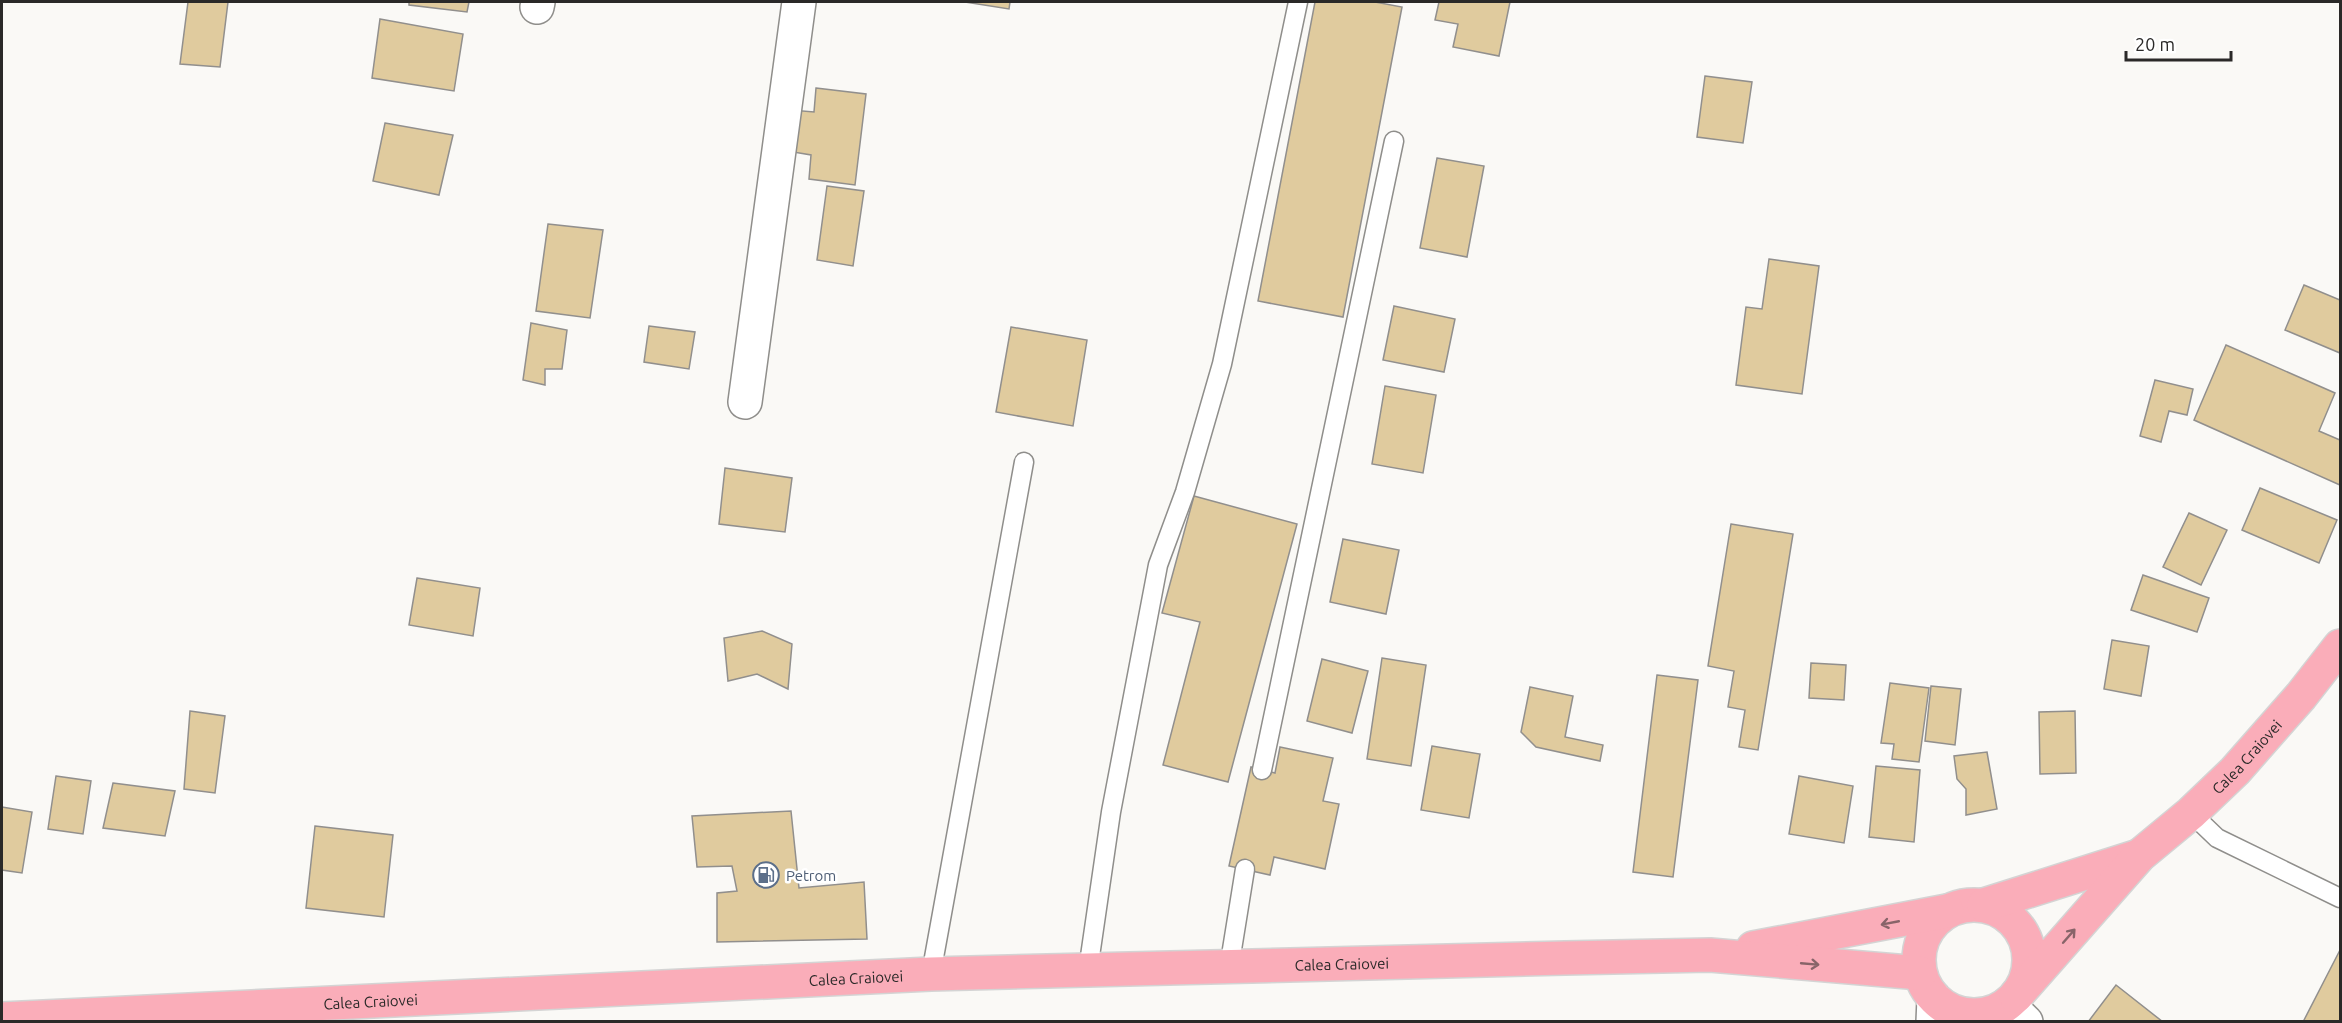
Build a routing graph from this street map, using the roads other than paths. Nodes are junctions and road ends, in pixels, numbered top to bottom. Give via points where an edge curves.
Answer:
1 (799, 2) edge
2 (1298, 2) edge
3 (1394, 141) dead end
4 (745, 402) dead end
5 (1024, 462) dead end
6 (2340, 646) edge
7 (1262, 770) dead end
8 (2191, 813) junction
9 (2139, 856) junction
10 (1245, 869) dead end
11 (2340, 898) edge
12 (1984, 906) junction
13 (1947, 911) junction
14 (1710, 955) junction
15 (1229, 968) junction
16 (1088, 970) junction
17 (931, 974) junction
18 (1929, 997) edge
19 (2006, 1011) edge
20 (2, 1019) edge

1 - 4 street
2 - 16 lane via 1222,364 1185,492 1158,565 1111,812
3 - 7 lane
5 - 17 lane
6 - 8 main road, Calea Craiovei via 2235,771
8 - 9 main road, Calea Craiovei
8 - 11 lane via 2217,838
9 - 12 main road, Calea Craiovei
19 -> 9 main road, Calea Craiovei
10 - 15 lane
12 - 13 main road via 1965,905
12 - 19 main road via 2002,912 2017,925 2030,960 2026,980
13 -> 14 main road, Calea Craiovei
13 - 18 main road via 1933,922 1919,955
14 - 15 main road, Calea Craiovei
14 -> 18 main road, Calea Craiovei
15 - 16 main road, Calea Craiovei
16 - 17 main road, Calea Craiovei
17 - 20 main road, Calea Craiovei
18 - 19 main road via 1950,1011 1971,1016

